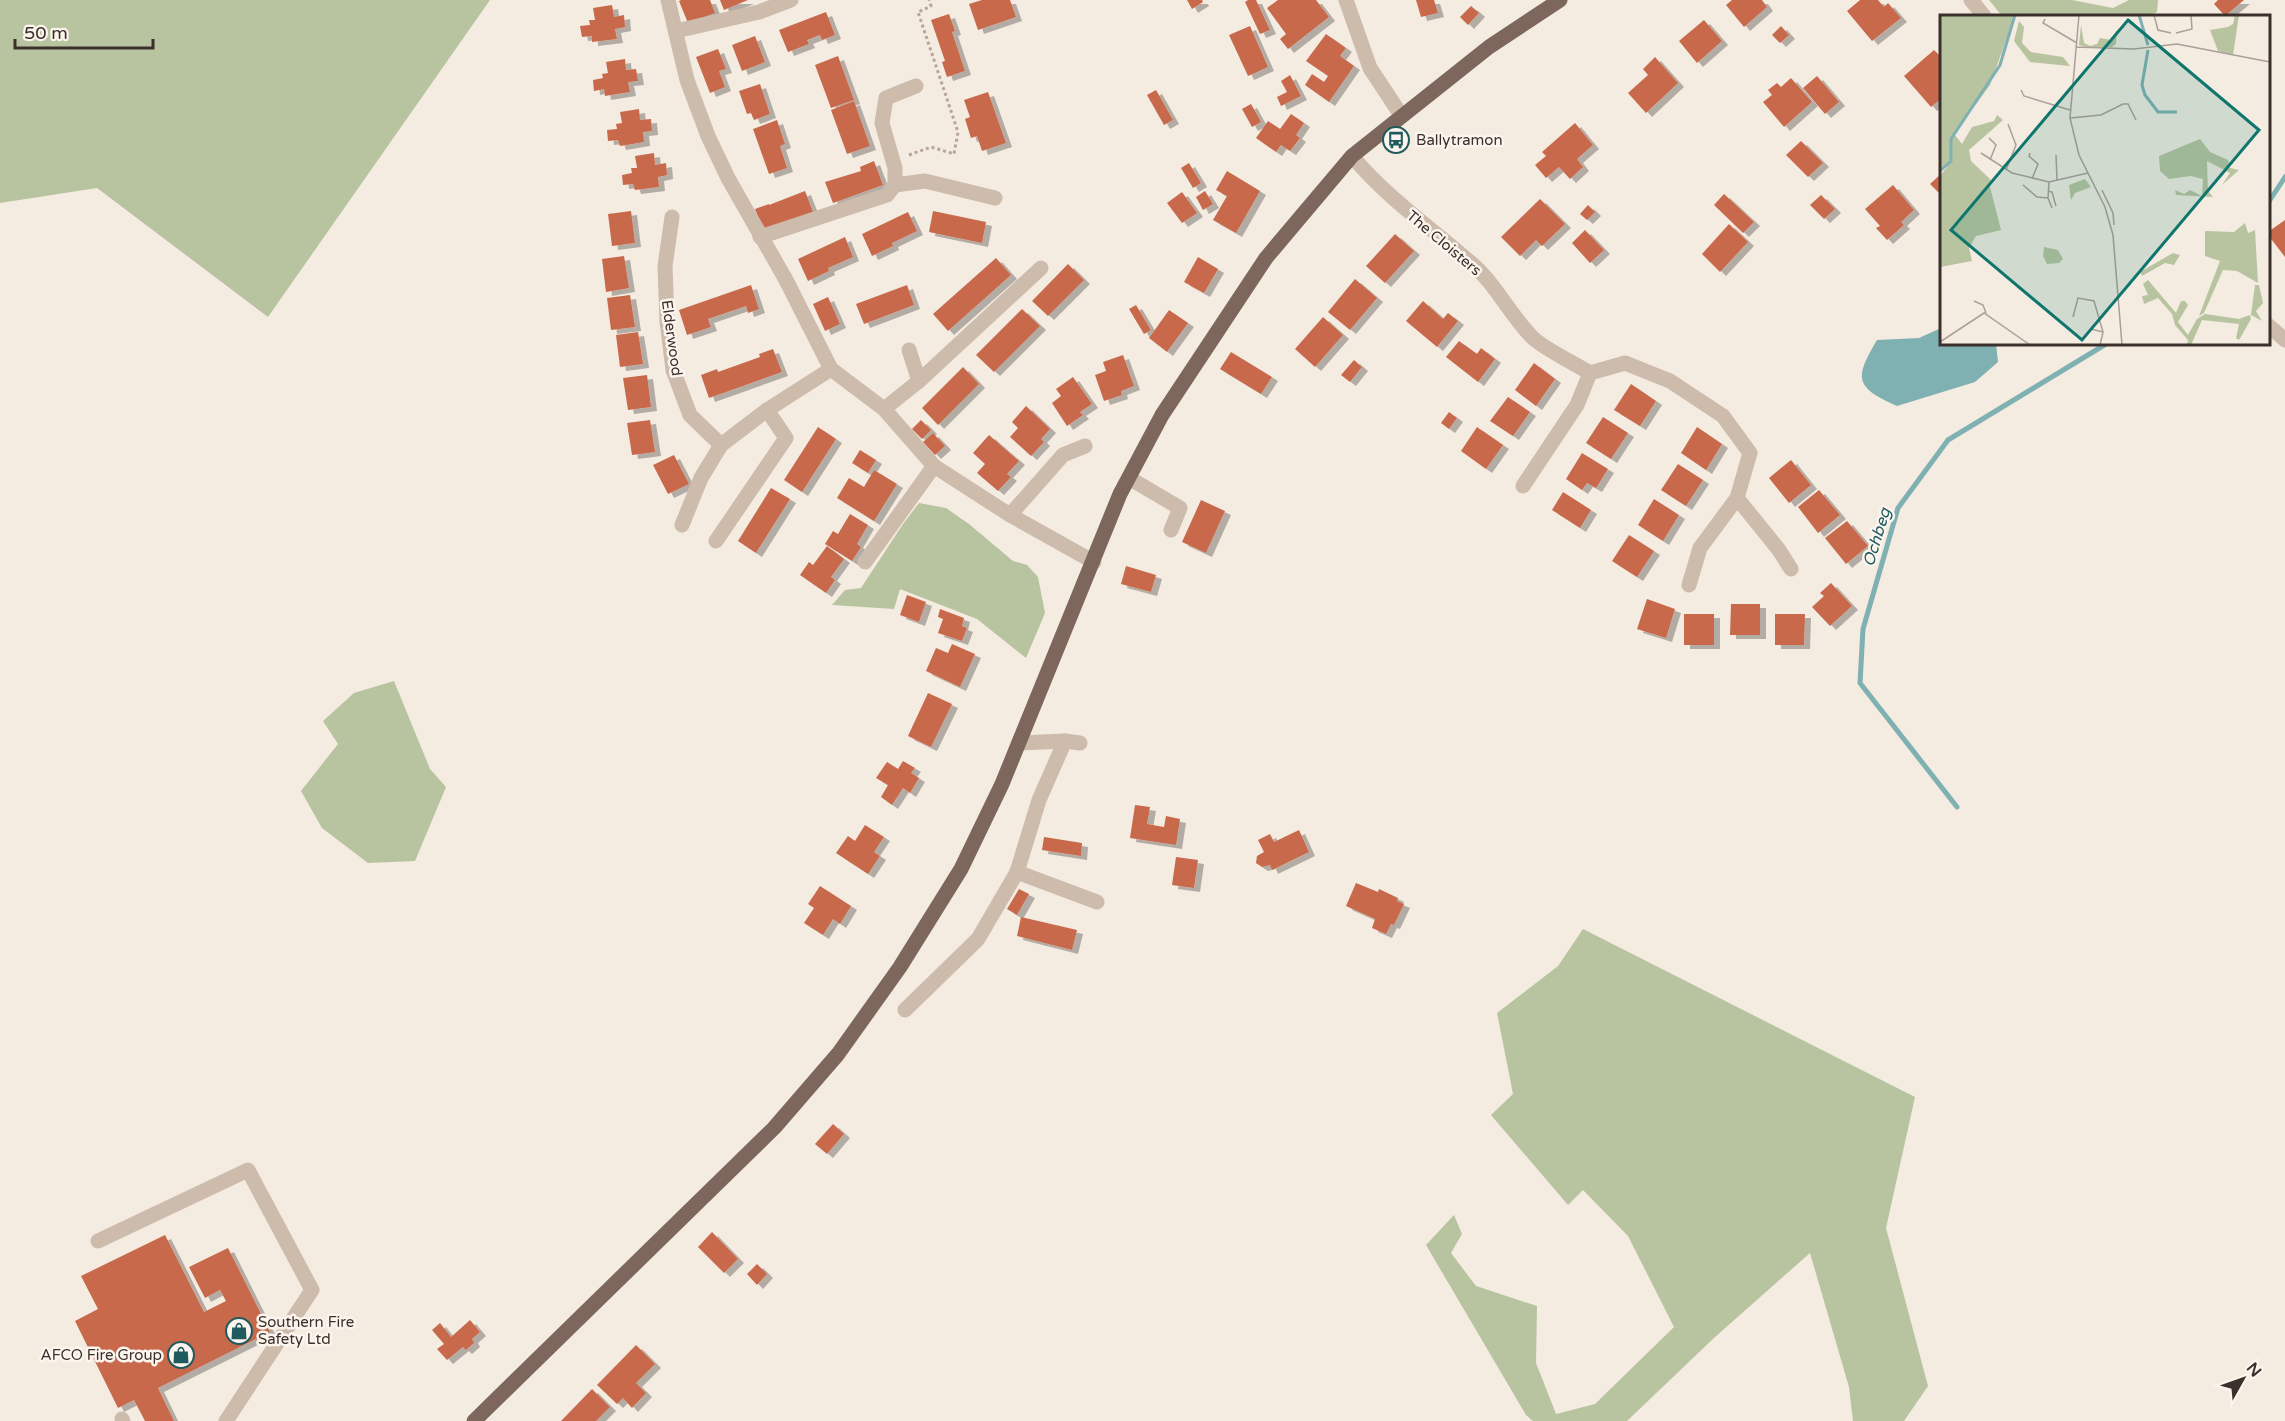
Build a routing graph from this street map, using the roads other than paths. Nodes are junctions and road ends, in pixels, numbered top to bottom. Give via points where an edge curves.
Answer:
1 (668, 0) edge
2 (791, 0) edge
3 (1346, 0) edge
4 (1560, 0) edge
5 (1971, 0) edge
6 (1983, 15) edge
7 (676, 31) junction
8 (916, 86) dead end
9 (1401, 115) junction
10 (1352, 156) junction
11 (895, 185) junction
12 (995, 198) dead end
13 (672, 217) dead end
14 (760, 237) junction
15 (1041, 268) dead end
16 (2270, 327) edge
17 (2285, 339) edge
18 (909, 350) dead end
19 (831, 369) junction
20 (1590, 373) junction
21 (919, 381) junction
22 (884, 409) junction
23 (767, 410) junction
24 (721, 445) junction
25 (1085, 446) dead end
26 (934, 466) junction
27 (1129, 478) junction
28 (1522, 486) dead end
29 (1737, 498) junction
30 (1010, 515) junction
31 (682, 525) dead end
32 (1171, 530) dead end
33 (716, 541) dead end
34 (865, 562) dead end
35 (1094, 562) junction
36 (1791, 569) dead end
37 (1689, 585) dead end
38 (1065, 741) junction
39 (1019, 743) junction
40 (1080, 743) dead end
41 (1017, 872) junction
42 (1097, 902) dead end
43 (905, 1010) dead end
44 (98, 1241) dead end
45 (226, 1421) edge
46 (474, 1421) edge

1 - 7 street
2 - 7 street via 759,12
3 - 9 street via 1370,68
4 - 9 main road via 1489,46
5 - 6 street
7 - 14 street via 687,80 708,136
8 - 11 street via 886,98 882,123
9 - 10 main road
10 - 20 street, The Cloisters via 1395,202 1473,264 1532,338
10 - 27 main road via 1266,258 1162,415
11 - 12 street via 925,181
11 - 14 street via 887,195
13 - 24 street, Elderwood via 665,266 674,370 690,415
14 - 19 street
15 - 21 street
16 - 17 street
18 - 21 street
19 - 22 street
19 - 23 street
20 - 28 street via 1577,405
20 - 29 street via 1625,363 1670,381 1723,417 1750,453
21 - 22 street
22 - 26 street
23 - 24 street
23 - 33 street via 786,438
24 - 31 street via 701,478
25 - 30 street via 1063,455
26 - 30 street
26 - 34 street
27 - 32 street via 1180,508
27 - 35 main road
29 - 36 street
29 - 37 street via 1700,548
30 - 35 street
35 - 39 main road
38 - 39 street
38 - 40 street
38 - 41 street via 1040,800
39 - 46 main road via 961,869 900,967 838,1054 774,1128
41 - 42 street
41 - 43 street via 978,939
44 - 45 street via 248,1170 312,1290

